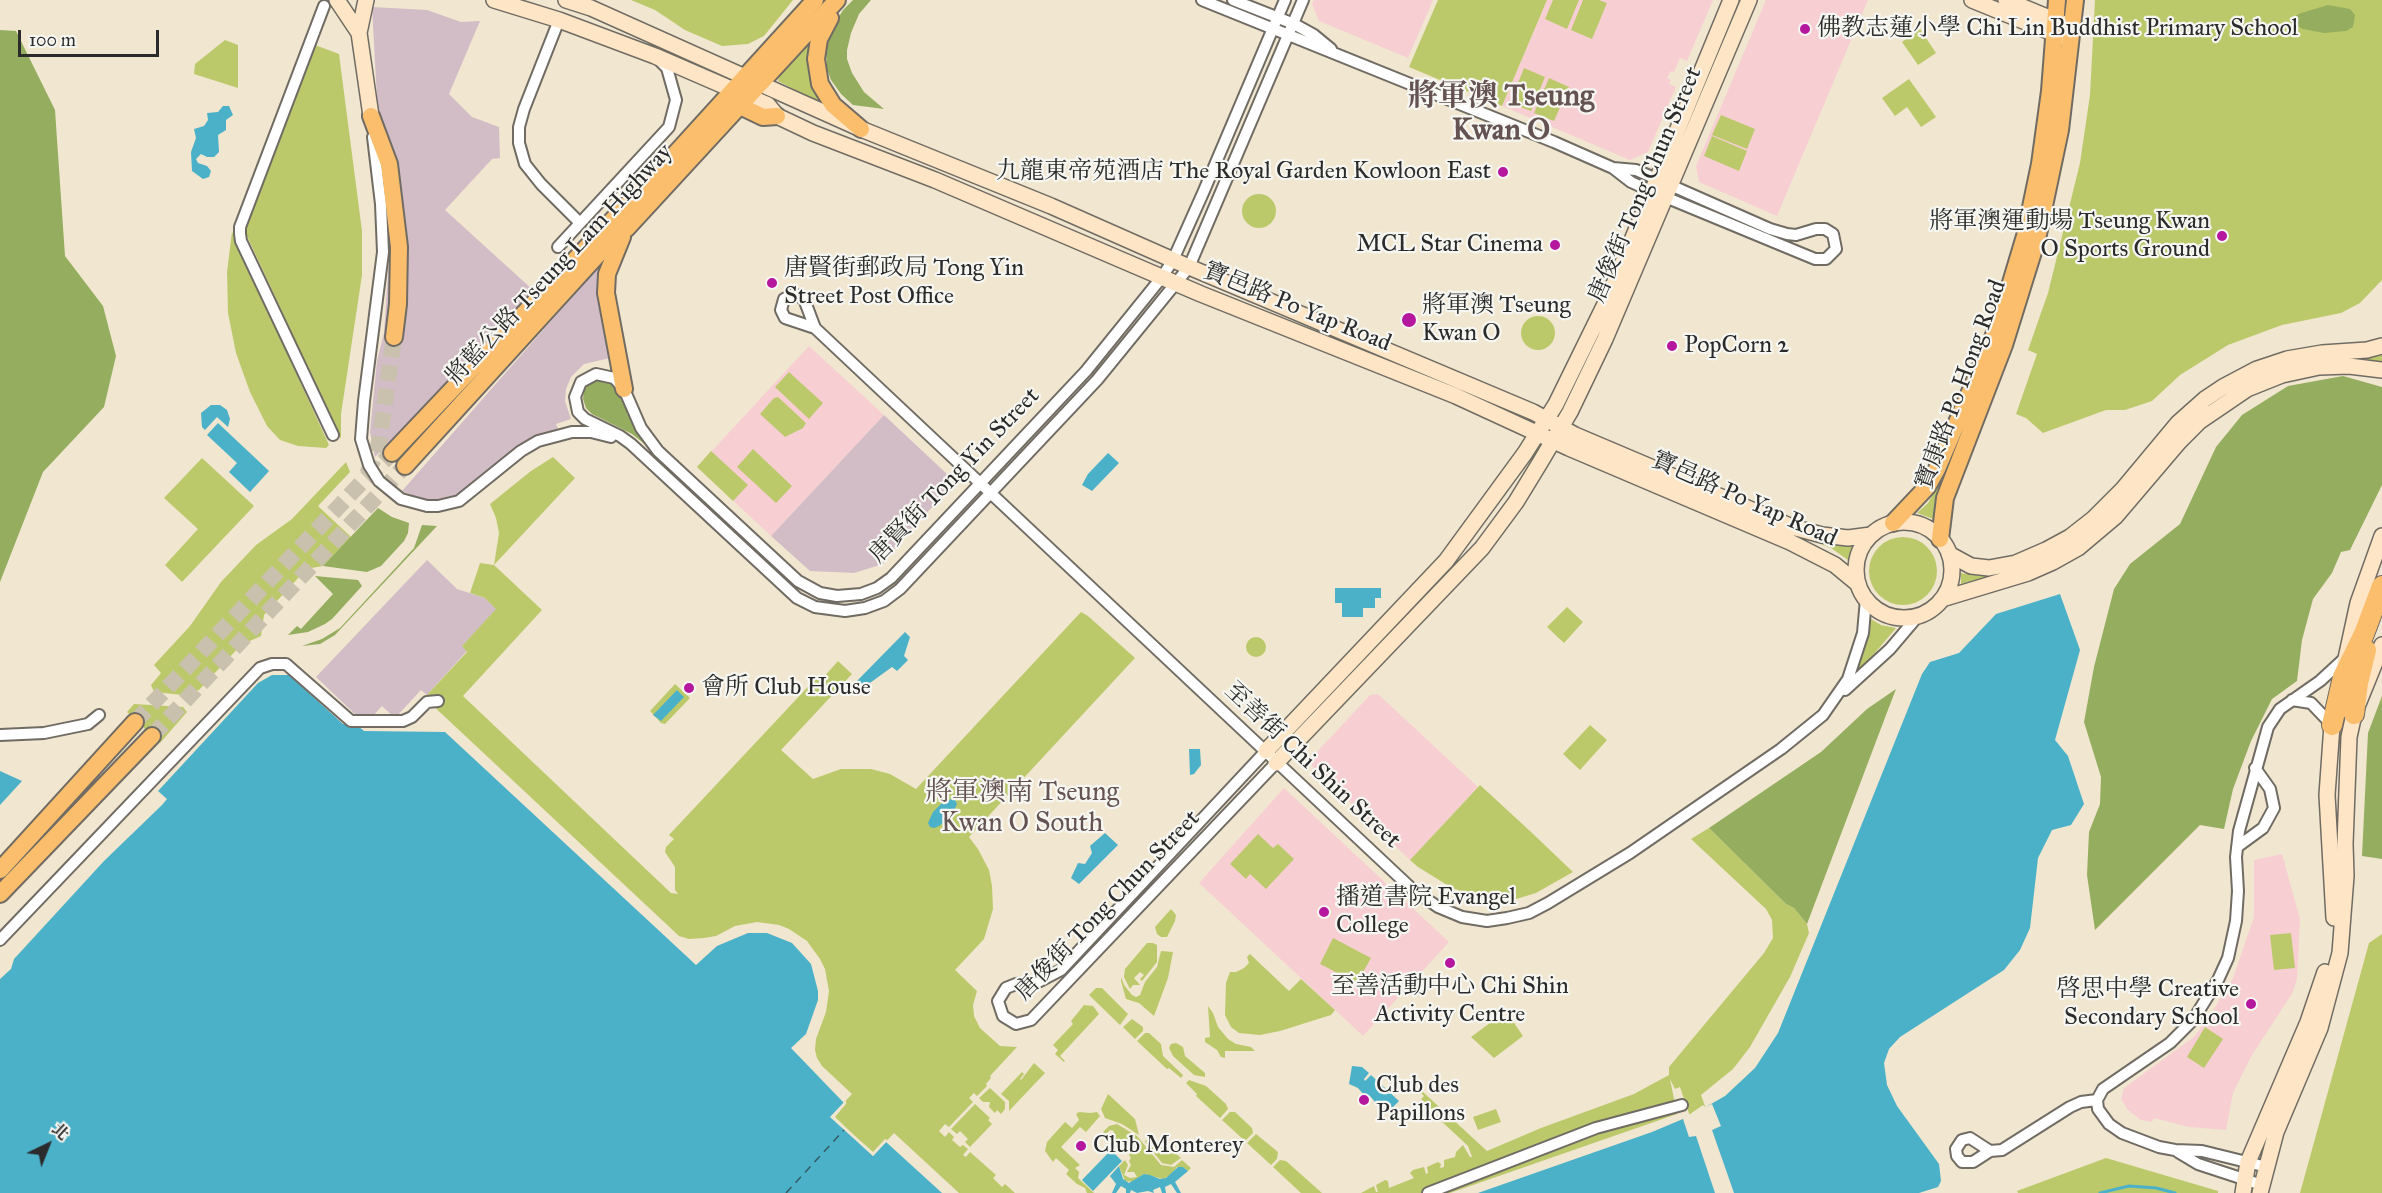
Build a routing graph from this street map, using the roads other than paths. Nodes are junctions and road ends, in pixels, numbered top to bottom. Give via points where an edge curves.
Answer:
1 (366, 0) edge
2 (494, 0) edge
3 (566, 0) edge
4 (815, 0) edge
5 (839, 0) edge
6 (1202, 0) edge
7 (1233, 0) edge
8 (1285, 0) edge
9 (1303, 0) edge
10 (1731, 0) edge
11 (1749, 0) edge
12 (1971, 0) edge
13 (2006, 0) edge
14 (2057, 0) edge
15 (2075, 0) edge
16 (330, 3) edge
17 (1277, 17) junction
18 (559, 20) junction
19 (1294, 24) junction
20 (1272, 28) junction
21 (2063, 30) junction
22 (359, 33) junction
23 (1289, 36) junction
24 (1336, 53) junction
25 (655, 56) junction
26 (746, 77) junction
27 (762, 83) junction
28 (741, 98) junction
29 (371, 116) junction
30 (777, 116) joint
31 (861, 129) junction
32 (1662, 189) junction
33 (580, 223) junction
34 (627, 228) junction
35 (558, 247) dead end
36 (1173, 260) junction
37 (1189, 267) junction
38 (1169, 280) junction
39 (815, 328) dead end
40 (394, 337) tunnel mouth
41 (2382, 346) edge
42 (2382, 369) edge
43 (624, 389) junction
44 (1546, 419) junction
45 (1537, 434) junction
46 (1558, 434) junction
47 (333, 435) dead end
48 (631, 444) junction
49 (392, 453) tunnel mouth
50 (405, 466) tunnel mouth
51 (981, 482) junction
52 (992, 492) junction
53 (1893, 523) junction
54 (1473, 524) junction
55 (1871, 535) junction
56 (2382, 536) edge
57 (1945, 546) junction
58 (1482, 548) junction
59 (1858, 584) junction
60 (2382, 587) edge
61 (1866, 599) junction
62 (1942, 599) junction
63 (2382, 605) edge
64 (1918, 616) junction
65 (2382, 645) edge
66 (2344, 668) junction
67 (1838, 696) junction
68 (2292, 700) junction
69 (438, 701) dead end
70 (2354, 714) junction
71 (99, 715) dead end
72 (135, 722) tunnel mouth
73 (2332, 725) junction
74 (0, 735) edge
75 (152, 736) tunnel mouth
76 (1266, 751) junction
77 (1276, 763) junction
78 (2255, 768) junction
79 (2237, 847) junction
80 (0, 870) edge
81 (0, 894) edge
82 (0, 940) edge
83 (2097, 1100) junction
84 (1682, 1105) dead end
85 (2175, 1150) junction
86 (1990, 1151) dead end
87 (2248, 1162) junction
88 (2266, 1167) junction
89 (2244, 1186) edge
90 (2261, 1189) edge
91 (1428, 1193) edge

1 - 22 main road, 唐賢街 Tong Yin Street
2 - 18 main road
3 - 26 main road, 寶邑路 Po Yap Road
4 - 26 main road
5 - 27 main road
5 - 31 main road via 819,39 817,71 833,105
6 - 20 street
7 - 17 street
8 - 17 street, 唐賢街 Tong Yin Street
9 - 19 street, 唐賢街 Tong Yin Street
10 - 32 main road, 唐俊街 Tong Chun Street
11 - 32 main road, 唐俊街 Tong Chun Street
12 - 21 main road
13 - 21 main road
14 - 21 main road, 寶康路 Po Hong Road
15 - 21 main road, 寶康路 Po Hong Road
16 - 22 main road
16 - 47 street via 240,234
17 - 19 street
17 - 20 street, 唐賢街 Tong Yin Street
18 - 25 main road
18 - 33 street via 524,109 519,143 525,164
19 - 23 street, 唐賢街 Tong Yin Street
19 - 24 street
20 - 23 street
20 - 36 street, 唐賢街 Tong Yin Street
21 - 53 main road, 寶康路 Po Hong Road via 2033,200 1992,341 1937,469 1927,487
21 - 57 main road, 寶康路 Po Hong Road via 2058,139 2037,239 2004,345 1945,498
22 - 29 main road, 唐賢街 Tong Yin Street
23 - 24 street
23 - 37 street, 唐賢街 Tong Yin Street
24 - 32 street via 1613,168 1636,170
25 - 28 main road
25 - 33 street via 667,69 675,92 669,127
26 - 27 main road, 寶邑路 Po Yap Road
26 - 28 main road
27 - 28 main road
27 - 31 main road, 寶邑路 Po Yap Road
28 - 30 main road via 763,117
28 - 34 main road, 將藍公路 Tseung Lam Highway
28 - 49 main road, 將藍公路 Tseung Lam Highway
29 - 40 main road via 389,164 399,247
29 - 48 street, 唐賢街 Tong Yin Street via 383,252 361,439 379,481 401,499 438,506 459,501 521,451 554,435 591,432
30 - 38 main road, 寶邑路 Po Yap Road
31 - 36 main road, 寶邑路 Po Yap Road
32 - 32 street via 1787,234 1825,229 1833,234 1836,249 1826,259 1815,259
32 - 44 main road, 唐俊街 Tong Chun Street
32 - 46 main road, 唐俊街 Tong Chun Street via 1605,339
33 - 35 street
34 - 43 main road via 607,274 606,293
34 - 50 main road, 將藍公路 Tseung Lam Highway via 601,251
36 - 37 main road, 寶邑路 Po Yap Road
36 - 38 street, 唐賢街 Tong Yin Street
37 - 38 street, 唐賢街 Tong Yin Street
37 - 44 main road, 寶邑路 Po Yap Road
38 - 45 main road, 寶邑路 Po Yap Road via 1456,396
38 - 51 street, 唐賢街 Tong Yin Street
38 - 52 street, 唐賢街 Tong Yin Street via 1097,380
39 - 51 street, 至善街 Chi Shin Street
41 - 57 main road via 2287,359 2223,387 2178,423 2093,519 2046,550 2016,563 1989,568 1971,566
42 - 62 main road via 2319,367 2282,375 2247,389 2200,421 2116,516 2078,548 2038,569
43 - 48 street, 唐賢街 Tong Yin Street via 608,375 590,376 578,387 575,402 585,419
43 - 51 street, 唐賢街 Tong Yin Street via 641,428 666,458 798,581 828,595 861,594 884,583
44 - 45 main road, 唐俊街 Tong Chun Street
44 - 46 main road, 寶邑路 Po Yap Road
45 - 46 main road, 寶邑路 Po Yap Road
45 - 54 main road, 唐俊街 Tong Chun Street
46 - 55 main road, 寶邑路 Po Yap Road via 1792,527 1822,536
46 - 58 main road, 唐俊街 Tong Chun Street
46 - 59 main road, 寶邑路 Po Yap Road via 1790,542 1835,565
48 - 52 street, 唐賢街 Tong Yin Street via 789,592 816,607 835,611 865,608 892,595
51 - 52 street, 至善街 Chi Shin Street
52 - 76 street, 至善街 Chi Shin Street
53 - 55 main road, 寶邑路 Po Yap Road
53 - 57 main road via 1906,522 1931,530
54 - 58 main road via 1473,534
54 - 76 main road, 唐俊街 Tong Chun Street via 1429,579
55 - 59 main road, 寶邑路 Po Yap Road via 1857,558
56 - 66 main road via 2358,603
57 - 62 main road via 1951,578
58 - 77 main road, 唐俊街 Tong Chun Street
59 - 61 main road, 寶邑路 Po Yap Road
60 - 66 highway via 2364,634
61 - 64 main road, 寶邑路 Po Yap Road via 1890,616
61 - 67 street, 至善街 Chi Shin Street via 1863,633 1848,679
62 - 64 main road
63 - 70 highway via 2361,668
64 - 67 street, 至善街 Chi Shin Street via 1890,649
65 - 70 main road
66 - 68 street
66 - 73 highway
67 - 77 street, 至善街 Chi Shin Street via 1823,716 1781,749 1586,882 1529,913 1487,921 1462,917 1438,907 1412,889
68 - 73 street via 2311,704
68 - 78 street via 2271,720
69 - 82 street via 427,702 403,721 351,721 286,664 260,668
70 - 88 main road via 2348,752 2340,953 2324,1016 2276,1132
71 - 74 street via 88,724 44,733
72 - 80 main road
73 - 87 main road via 2327,795 2335,912 2330,951 2318,996
75 - 81 main road
76 - 77 street, 至善街 Chi Shin Street
76 - 77 street, 唐俊街 Tong Chun Street via 1061,970 1038,982 1006,988 998,1001 1003,1016 1016,1024 1031,1020
78 - 79 street
78 - 79 street via 2270,789 2274,808 2263,828
79 - 83 street via 2236,921 2228,958 2218,980 2186,1027 2103,1089
83 - 85 street via 2098,1109 2109,1124 2122,1133
83 - 86 street via 2080,1102 2002,1150
84 - 91 street via 1596,1128
85 - 87 street via 2202,1151
85 - 89 street
87 - 88 street
87 - 89 main road
88 - 90 main road
89 - 90 street

